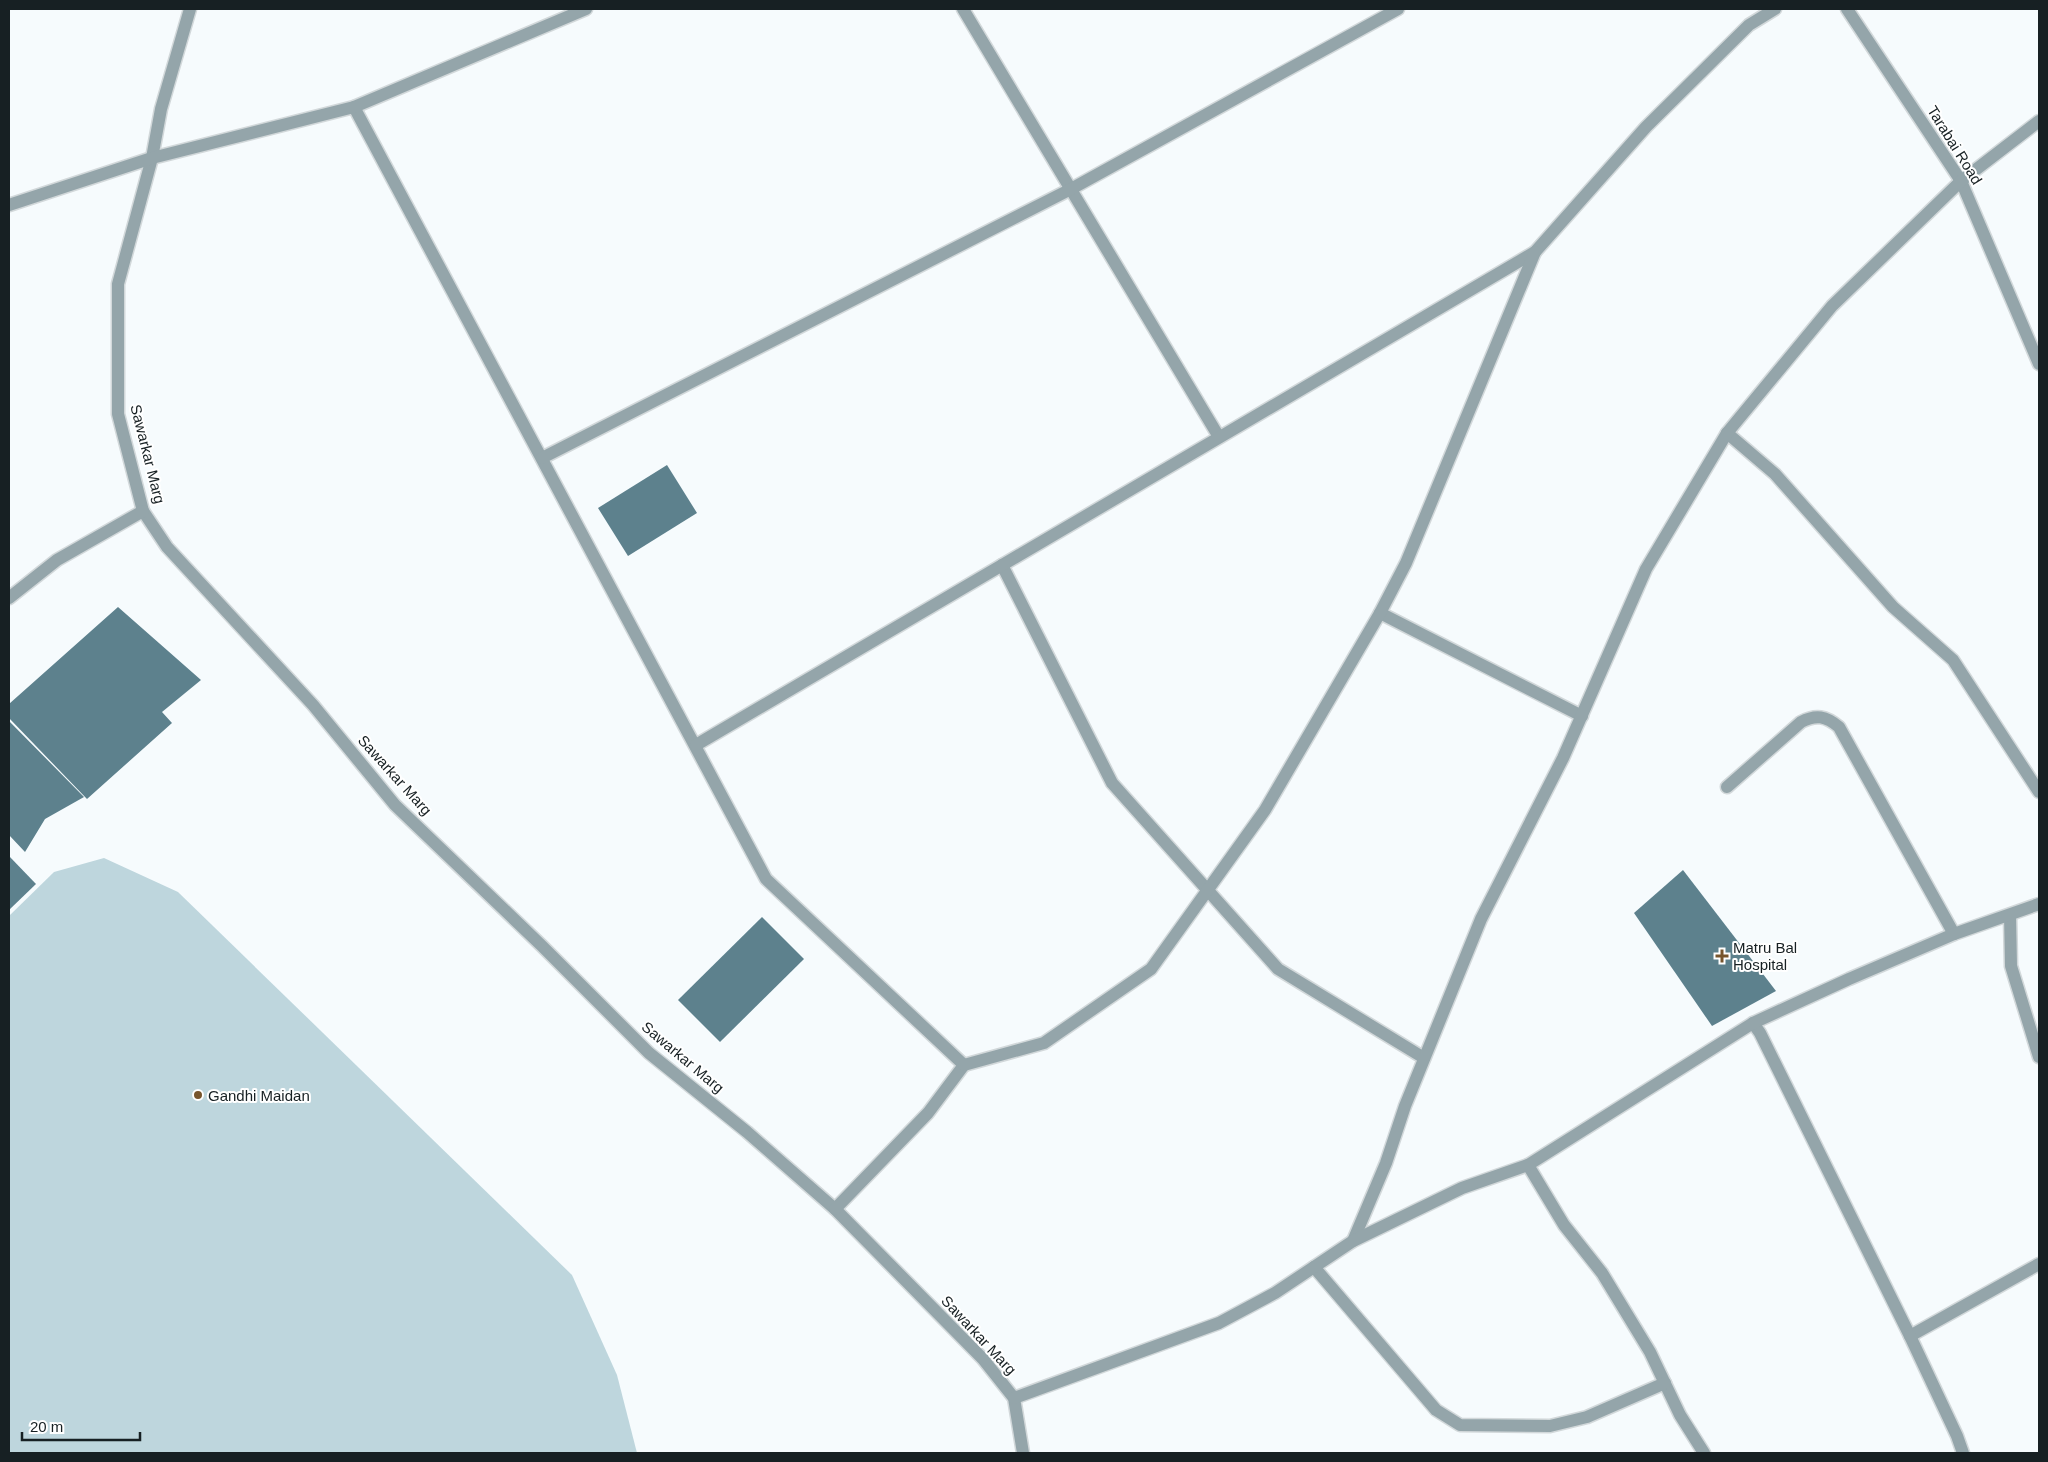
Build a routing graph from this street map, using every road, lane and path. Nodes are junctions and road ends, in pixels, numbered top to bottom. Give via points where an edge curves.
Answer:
1 (190, 9) edge
2 (586, 9) edge
3 (963, 9) edge
4 (1398, 9) edge
5 (1775, 9) edge
6 (1847, 9) edge
7 (354, 107) junction
8 (2039, 121) edge
9 (152, 158) junction
10 (1961, 181) junction
11 (1071, 189) junction
12 (9, 206) edge
13 (1535, 252) junction
14 (2039, 364) edge
15 (1727, 433) junction
16 (1219, 437) junction
17 (542, 458) junction
18 (143, 511) junction
19 (1002, 565) junction
20 (9, 598) edge
21 (1380, 612) junction
22 (1582, 716) junction
23 (696, 745) junction
24 (1727, 787) dead end
25 (2039, 792) edge
26 (1207, 890) junction
27 (2039, 904) edge
28 (2010, 914) junction
29 (1954, 934) junction
30 (1753, 1023) junction
31 (1424, 1058) junction
32 (2039, 1058) edge
33 (964, 1066) junction
34 (1528, 1166) junction
35 (835, 1210) junction
36 (1353, 1241) junction
37 (2039, 1264) edge
38 (1314, 1267) junction
39 (1910, 1336) junction
40 (1665, 1384) junction
41 (1014, 1398) junction
42 (1023, 1453) edge
43 (1704, 1453) edge
44 (1963, 1453) edge

1 - 9 street, Sawarkar Marg via 161,109
2 - 7 street
3 - 11 street
4 - 11 street
5 - 13 street via 1749,25 1646,127
6 - 10 street, Tarabai Road
7 - 9 street
7 - 17 street
8 - 10 street
9 - 12 street
9 - 18 street, Sawarkar Marg via 118,284 118,414
10 - 14 street, Tarabai Road
10 - 15 street via 1832,306
11 - 16 street
11 - 17 street
13 - 16 street
13 - 21 street via 1406,564
15 - 22 street via 1646,569
15 - 25 street via 1775,474 1893,608 1953,660
16 - 19 street
17 - 23 street
18 - 20 street via 57,560
18 - 35 street, Sawarkar Marg via 166,547 313,705 396,805 649,1053 747,1132
19 - 23 street
19 - 26 street via 1112,783
21 - 22 street
21 - 26 street via 1265,810
22 - 31 street via 1481,918
23 - 33 street via 766,879
24 - 29 street via 1801,722 1820,716 1831,720 1839,727
26 - 31 street via 1278,969
26 - 33 street via 1151,969 1044,1043
27 - 28 street
28 - 29 street
28 - 32 street via 2011,966
29 - 30 street
30 - 34 street
30 - 39 street
31 - 36 street via 1386,1164
33 - 35 street via 928,1113
34 - 36 street via 1462,1188
34 - 40 street via 1564,1225 1602,1273 1650,1352
35 - 41 street, Sawarkar Marg via 983,1359
36 - 38 street
37 - 39 street
38 - 40 street via 1436,1410 1460,1425 1550,1426 1587,1417
38 - 41 street via 1275,1293 1219,1323
39 - 44 street
40 - 43 street
41 - 42 street

